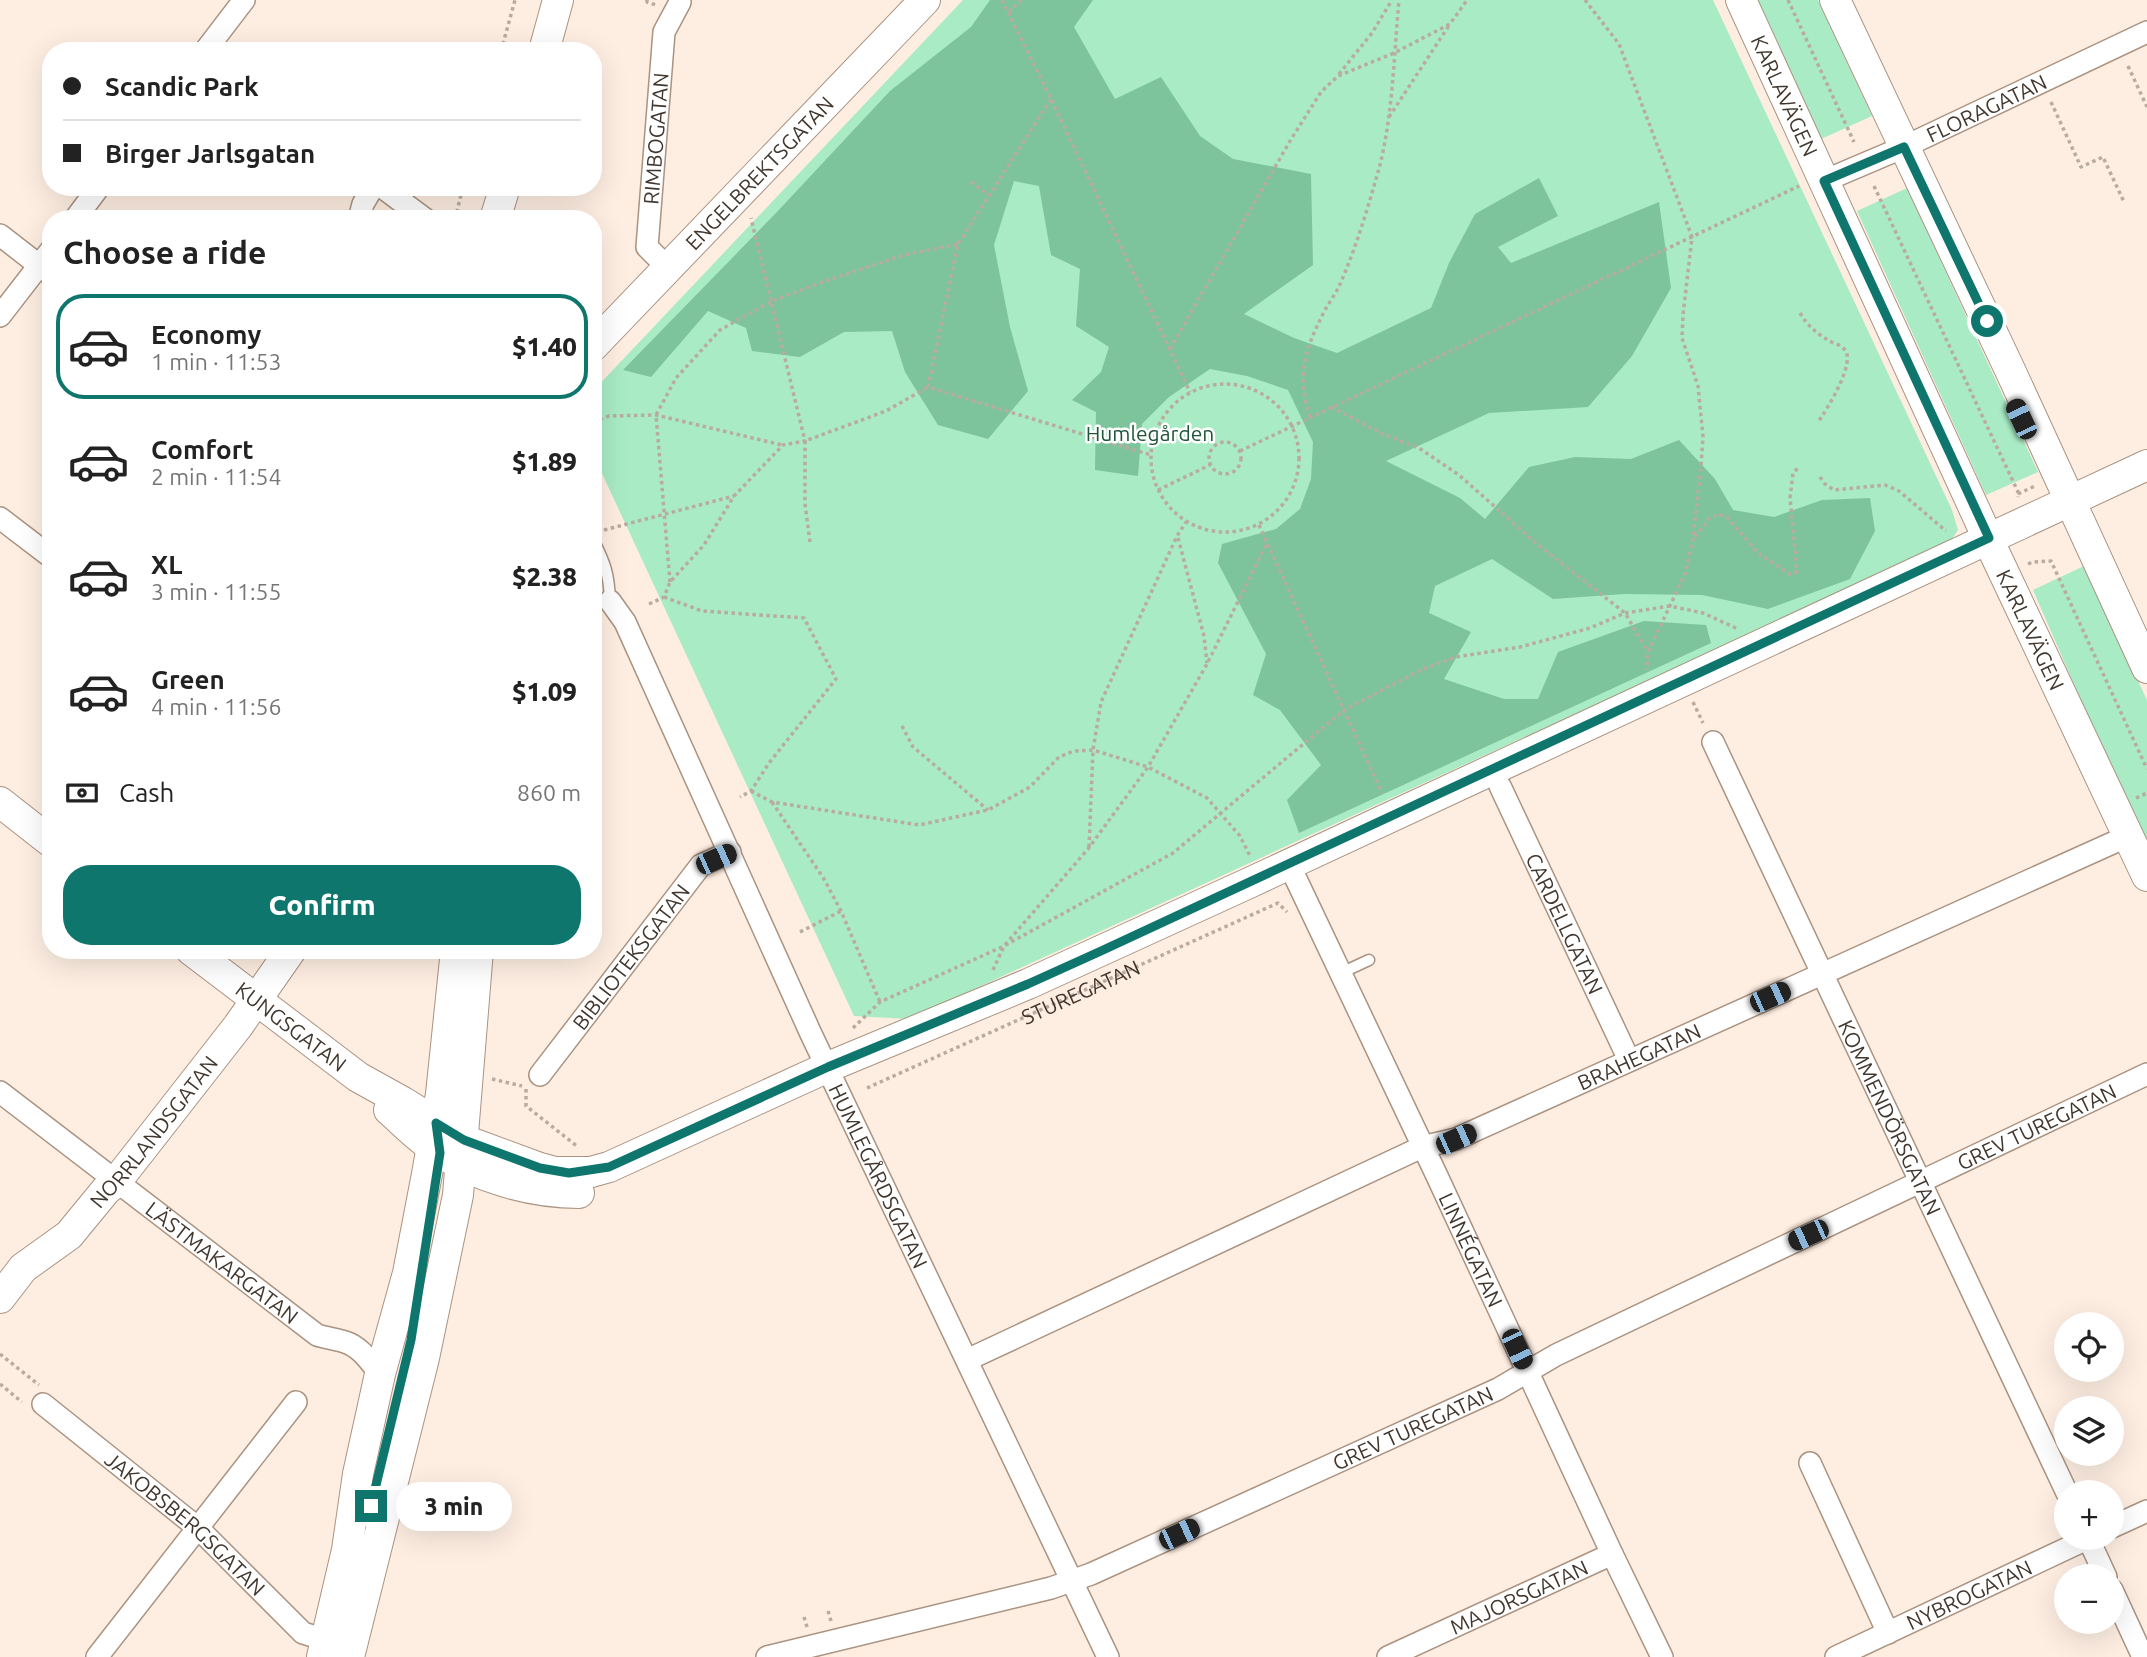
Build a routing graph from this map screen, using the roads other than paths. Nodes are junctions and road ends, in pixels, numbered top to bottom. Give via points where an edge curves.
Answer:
1 (244, 0) edge
2 (536, 0) edge
3 (558, 0) edge
4 (925, 0) edge
5 (1741, 0) edge
6 (1835, 0) edge
7 (680, 2) dead end
8 (2147, 32) edge
9 (212, 42) edge
10 (524, 42) edge
11 (546, 42) edge
12 (1904, 147) junction
13 (1814, 183) junction
14 (394, 196) edge
15 (413, 210) edge
16 (0, 234) edge
17 (42, 260) edge
18 (42, 269) edge
19 (669, 269) junction
20 (0, 316) edge
21 (602, 337) edge
22 (2147, 465) edge
23 (2147, 485) edge
24 (2074, 509) junction
25 (0, 518) edge
26 (1992, 546) junction
27 (42, 550) edge
28 (602, 556) edge
29 (610, 601) joint
30 (2147, 668) edge
31 (1713, 742) road end
32 (1500, 786) junction
33 (0, 802) edge
34 (42, 835) edge
35 (2128, 836) junction
36 (730, 852) junction
37 (2147, 876) edge
38 (1296, 879) junction
39 (203, 959) edge
40 (285, 959) edge
41 (455, 959) edge
42 (477, 959) edge
43 (1369, 960) dead end
44 (1341, 973) junction
45 (1822, 974) junction
46 (256, 999) junction
47 (1629, 1060) junction
48 (2147, 1074) edge
49 (832, 1075) junction
50 (533, 1081) road end
51 (0, 1091) edge
52 (447, 1146) junction
53 (1422, 1147) junction
54 (1920, 1181) junction
55 (116, 1182) junction
56 (0, 1298) edge
57 (967, 1360) junction
58 (1528, 1372) junction
59 (380, 1374) junction
60 (296, 1402) dead end
61 (43, 1404) road end
62 (1810, 1463) dead end
63 (2061, 1480) edge
64 (2147, 1511) edge
65 (2124, 1522) edge
66 (198, 1528) junction
67 (2064, 1550) edge
68 (1612, 1555) junction
69 (1072, 1580) junction
70 (2124, 1616) edge
71 (1888, 1633) junction
72 (333, 1653) edge
73 (97, 1657) edge
74 (767, 1657) edge
75 (1108, 1657) edge
76 (1388, 1657) edge
77 (1662, 1657) edge
78 (1836, 1657) edge
79 (2143, 1657) edge

1 - 9 street
2 - 10 street
3 - 11 street
4 - 19 street, ENGELBREKTSGATAN
5 - 13 street, KARLAVÄGEN
6 - 12 street
7 - 19 street, RIMBOGATAN via 664,32 648,247
8 - 12 street, FLORAGATAN
12 - 13 street, FLORAGATAN
12 - 24 street
13 - 26 street, KARLAVÄGEN
14 - 15 street
16 - 17 street
18 - 20 street
19 - 21 street, ENGELBREKTSGATAN
22 - 24 street, STUREGATAN
23 - 24 street, STUREGATAN
24 - 26 street, STUREGATAN
24 - 30 street
25 - 27 street
26 - 32 street, STUREGATAN
26 - 35 street, KARLAVÄGEN
26 - 49 street, STUREGATAN
28 - 29 lane, HUMLEGÅRDSGATAN
29 - 36 street, HUMLEGÅRDSGATAN via 625,622
31 - 45 street, KOMMENDÖRSGATAN
32 - 38 street, STUREGATAN
32 - 47 street, CARDELLGATAN
33 - 34 street
35 - 37 street, KARLAVÄGEN
35 - 45 street, BRAHEGATAN
36 - 49 street, HUMLEGÅRDSGATAN
36 - 50 street, BIBLIOTEKSGATAN via 701,865 636,960
38 - 44 street, LINNÉGATAN
38 - 49 street, STUREGATAN via 1034,997
39 - 46 street, KUNGSGATAN
40 - 46 street, NORRLANDSGATAN
41 - 52 street via 442,1094
42 - 52 street
43 - 44 lane
44 - 53 street, LINNÉGATAN
45 - 47 street, BRAHEGATAN
45 - 54 street, KOMMENDÖRSGATAN
46 - 52 street, KUNGSGATAN via 358,1077 385,1107
46 - 55 street, NORRLANDSGATAN
47 - 53 street, BRAHEGATAN via 1456,1139
48 - 54 street, GREV TUREGATAN
49 - 52 street, STUREGATAN via 591,1171 540,1168
49 - 57 street, HUMLEGÅRDSGATAN
51 - 55 street, LÄSTMAKARGATAN
52 - 59 street
52 - 72 street via 458,1195 424,1358
53 - 57 street, BRAHEGATAN via 1054,1327
53 - 58 street, LINNÉGATAN
54 - 58 street, GREV TUREGATAN
54 - 63 street, KOMMENDÖRSGATAN
55 - 56 street, NORRLANDSGATAN via 69,1235 23,1268
55 - 59 street, LÄSTMAKARGATAN via 317,1335 354,1346
57 - 69 street, HUMLEGÅRDSGATAN
58 - 68 street, LINNÉGATAN
58 - 69 street, GREV TUREGATAN
59 - 72 street via 358,1474
60 - 66 street
61 - 66 street, JAKOBSBERGSGATAN
62 - 71 street, NYBROGATAN
64 - 65 street
66 - 72 street, JAKOBSBERGSGATAN via 303,1633
66 - 73 street
67 - 71 street, NYBROGATAN
68 - 76 street, MAJORSGATAN
68 - 77 street, LINNÉGATAN
69 - 74 street, GREV TUREGATAN
69 - 75 street, HUMLEGÅRDSGATAN
70 - 79 street
71 - 78 street, NYBROGATAN

